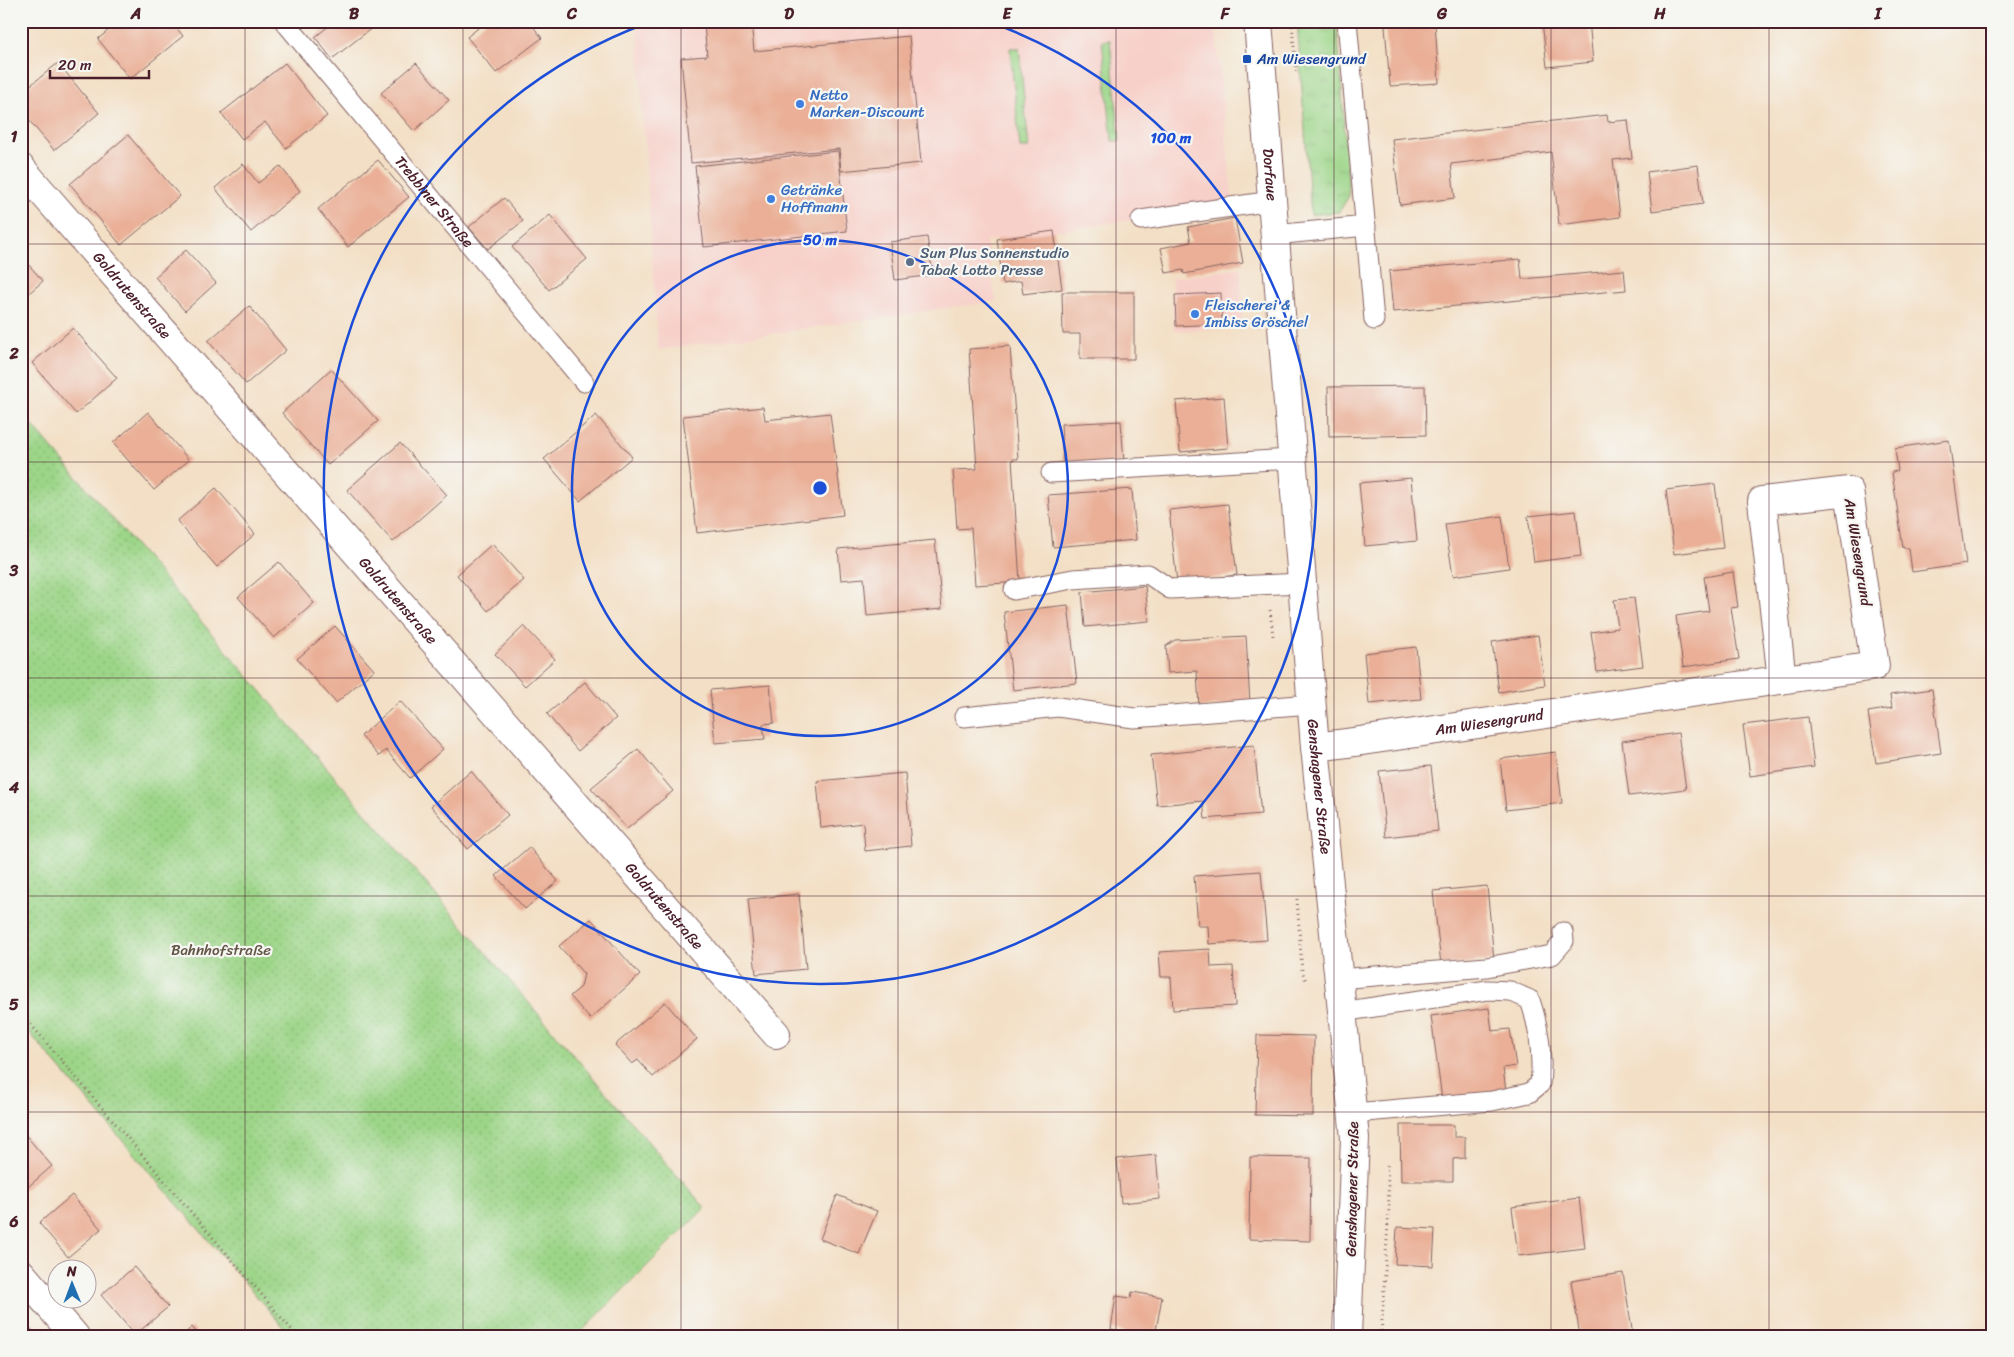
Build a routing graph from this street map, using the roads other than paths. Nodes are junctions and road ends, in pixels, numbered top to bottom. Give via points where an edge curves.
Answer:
1 (284, 21) edge
2 (1258, 21) edge
3 (1347, 21) edge
4 (21, 168) edge
5 (1272, 202) junction
6 (1141, 220) dead end
7 (1366, 226) junction
8 (1274, 235) junction
9 (1374, 320) dead end
10 (584, 382) dead end
11 (1292, 459) junction
12 (1051, 473) dead end
13 (1302, 583) junction
14 (1014, 590) dead end
15 (1782, 680) junction
16 (1312, 704) junction
17 (964, 717) dead end
18 (1315, 747) junction
19 (1563, 932) dead end
20 (1338, 979) junction
21 (1341, 1012) junction
22 (776, 1034) dead end
23 (1354, 1113) junction
24 (21, 1273) edge
25 (75, 1336) edge
26 (1347, 1336) edge

1 - 10 lane, Trebbiner Straße
2 - 5 street, Dorfaue
3 - 7 lane
4 - 22 street, Goldrutenstraße
5 - 6 lane
5 - 8 street, Dorfaue
7 - 8 lane
7 - 9 lane
8 - 11 street, Genshagener Straße
11 - 12 lane
11 - 13 street, Genshagener Straße
13 - 14 lane via 1170,589 1148,574 1073,580
13 - 16 street, Genshagener Straße
15 - 15 street, Am Wiesengrund via 1875,666 1848,491 1762,501
15 - 18 street, Am Wiesengrund
16 - 17 lane via 1134,718 1058,707
16 - 18 street, Genshagener Straße
18 - 20 street, Genshagener Straße
19 - 20 lane via 1564,941 1552,955 1487,967
20 - 21 street, Genshagener Straße
21 - 23 street, Genshagener Straße
21 - 23 lane via 1488,990 1510,991 1530,1000 1537,1021 1542,1068 1540,1084 1529,1093 1492,1100
23 - 26 street, Genshagener Straße
24 - 25 street

